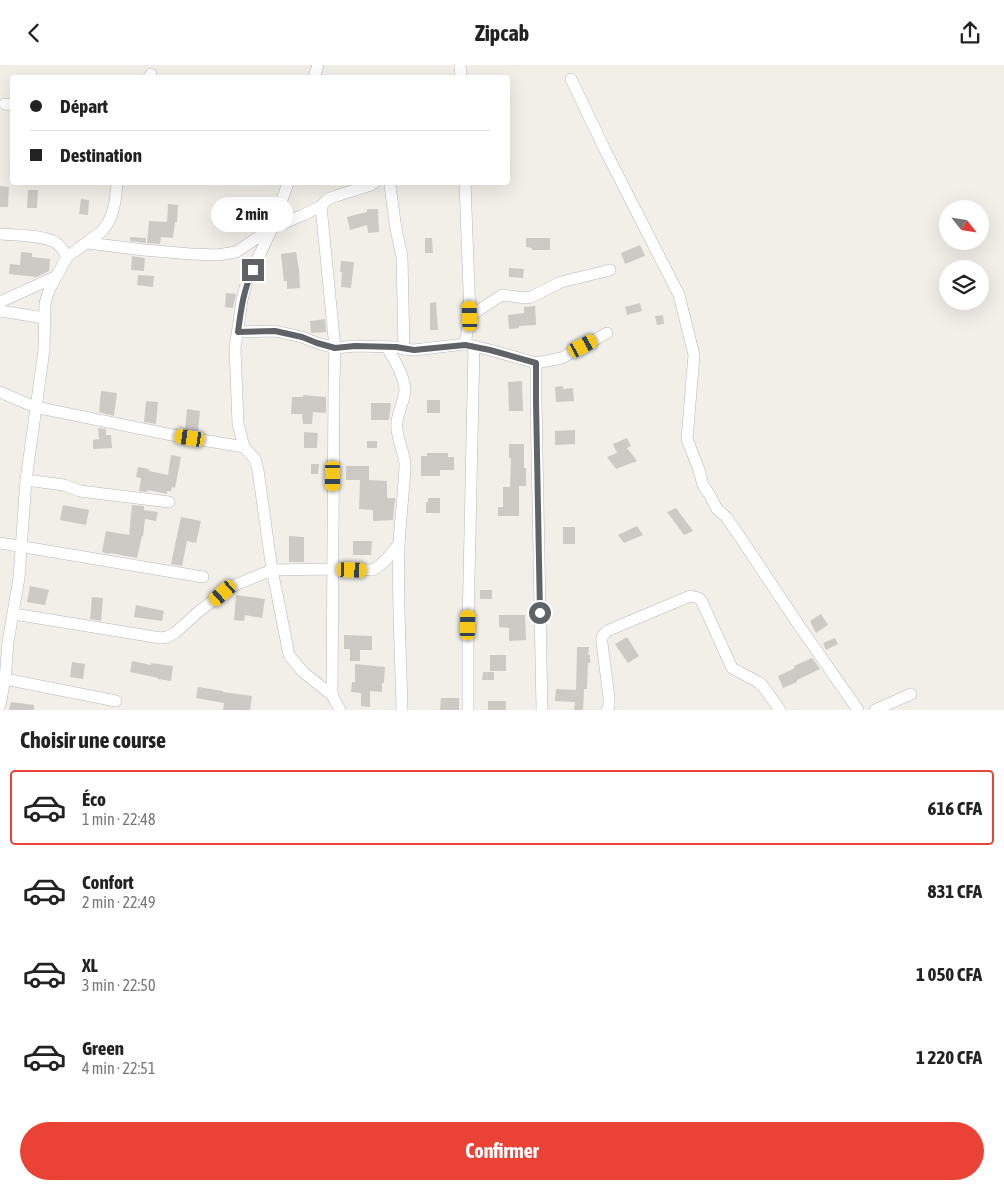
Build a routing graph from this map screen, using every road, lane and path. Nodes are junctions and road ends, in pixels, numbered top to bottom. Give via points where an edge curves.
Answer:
1 (571, 79) dead end
2 (117, 185) edge
3 (287, 185) edge
4 (371, 185) edge
5 (390, 185) edge
6 (465, 185) edge
7 (322, 206) junction
8 (272, 228) junction
9 (0, 234) edge
10 (88, 243) junction
11 (68, 257) junction
12 (610, 270) dead end
13 (56, 277) junction
14 (0, 302) edge
15 (0, 311) edge
16 (470, 316) junction
17 (44, 318) junction
18 (238, 332) junction
19 (607, 333) dead end
20 (470, 345) junction
21 (387, 347) junction
22 (335, 348) junction
23 (404, 349) junction
24 (536, 363) junction
25 (0, 392) edge
26 (35, 407) junction
27 (244, 447) junction
28 (26, 480) junction
29 (168, 503) dead end
30 (0, 543) edge
31 (399, 545) junction
32 (21, 547) junction
33 (333, 569) junction
34 (272, 570) junction
35 (204, 577) dead end
36 (14, 614) junction
37 (5, 679) junction
38 (911, 693) dead end
39 (332, 695) junction
40 (116, 701) dead end
41 (0, 705) edge
42 (610, 709) edge
43 (340, 710) edge
44 (402, 710) edge
45 (468, 710) edge
46 (542, 710) edge
47 (780, 710) edge
48 (858, 710) edge
49 (875, 710) edge

1 - 48 street via 679,295 694,355 687,439 703,485
2 - 10 street via 108,223
3 - 8 street
4 - 7 street via 328,199
5 - 23 street via 402,257
6 - 16 street
7 - 8 street
7 - 22 street
8 - 10 street via 236,252 217,255
8 - 18 street via 246,284
9 - 11 street via 54,242
10 - 11 street
11 - 13 street
12 - 16 street via 562,282 531,297 502,295
13 - 14 street
13 - 17 street via 45,303
15 - 17 street
16 - 20 street
17 - 26 street via 44,350
18 - 22 street via 281,332
18 - 27 street via 235,348 236,407
19 - 24 street via 562,358
20 - 23 street
20 - 24 street
20 - 45 street
21 - 22 street
21 - 23 street
21 - 31 street via 402,376 405,390 396,421 405,464
22 - 33 street
24 - 46 street
25 - 26 street
26 - 27 street
26 - 28 street
27 - 34 street via 255,459 258,470
28 - 29 street
28 - 32 street
30 - 32 street
31 - 33 street via 376,569
31 - 44 street
32 - 35 street
32 - 36 street
33 - 34 street
33 - 39 street
34 - 36 street via 235,585 167,637
34 - 39 street via 289,655 303,672
36 - 37 street
37 - 40 street
37 - 41 street
38 - 49 street
39 - 43 street
42 - 47 street via 604,634 696,596 702,602 732,668 762,685

